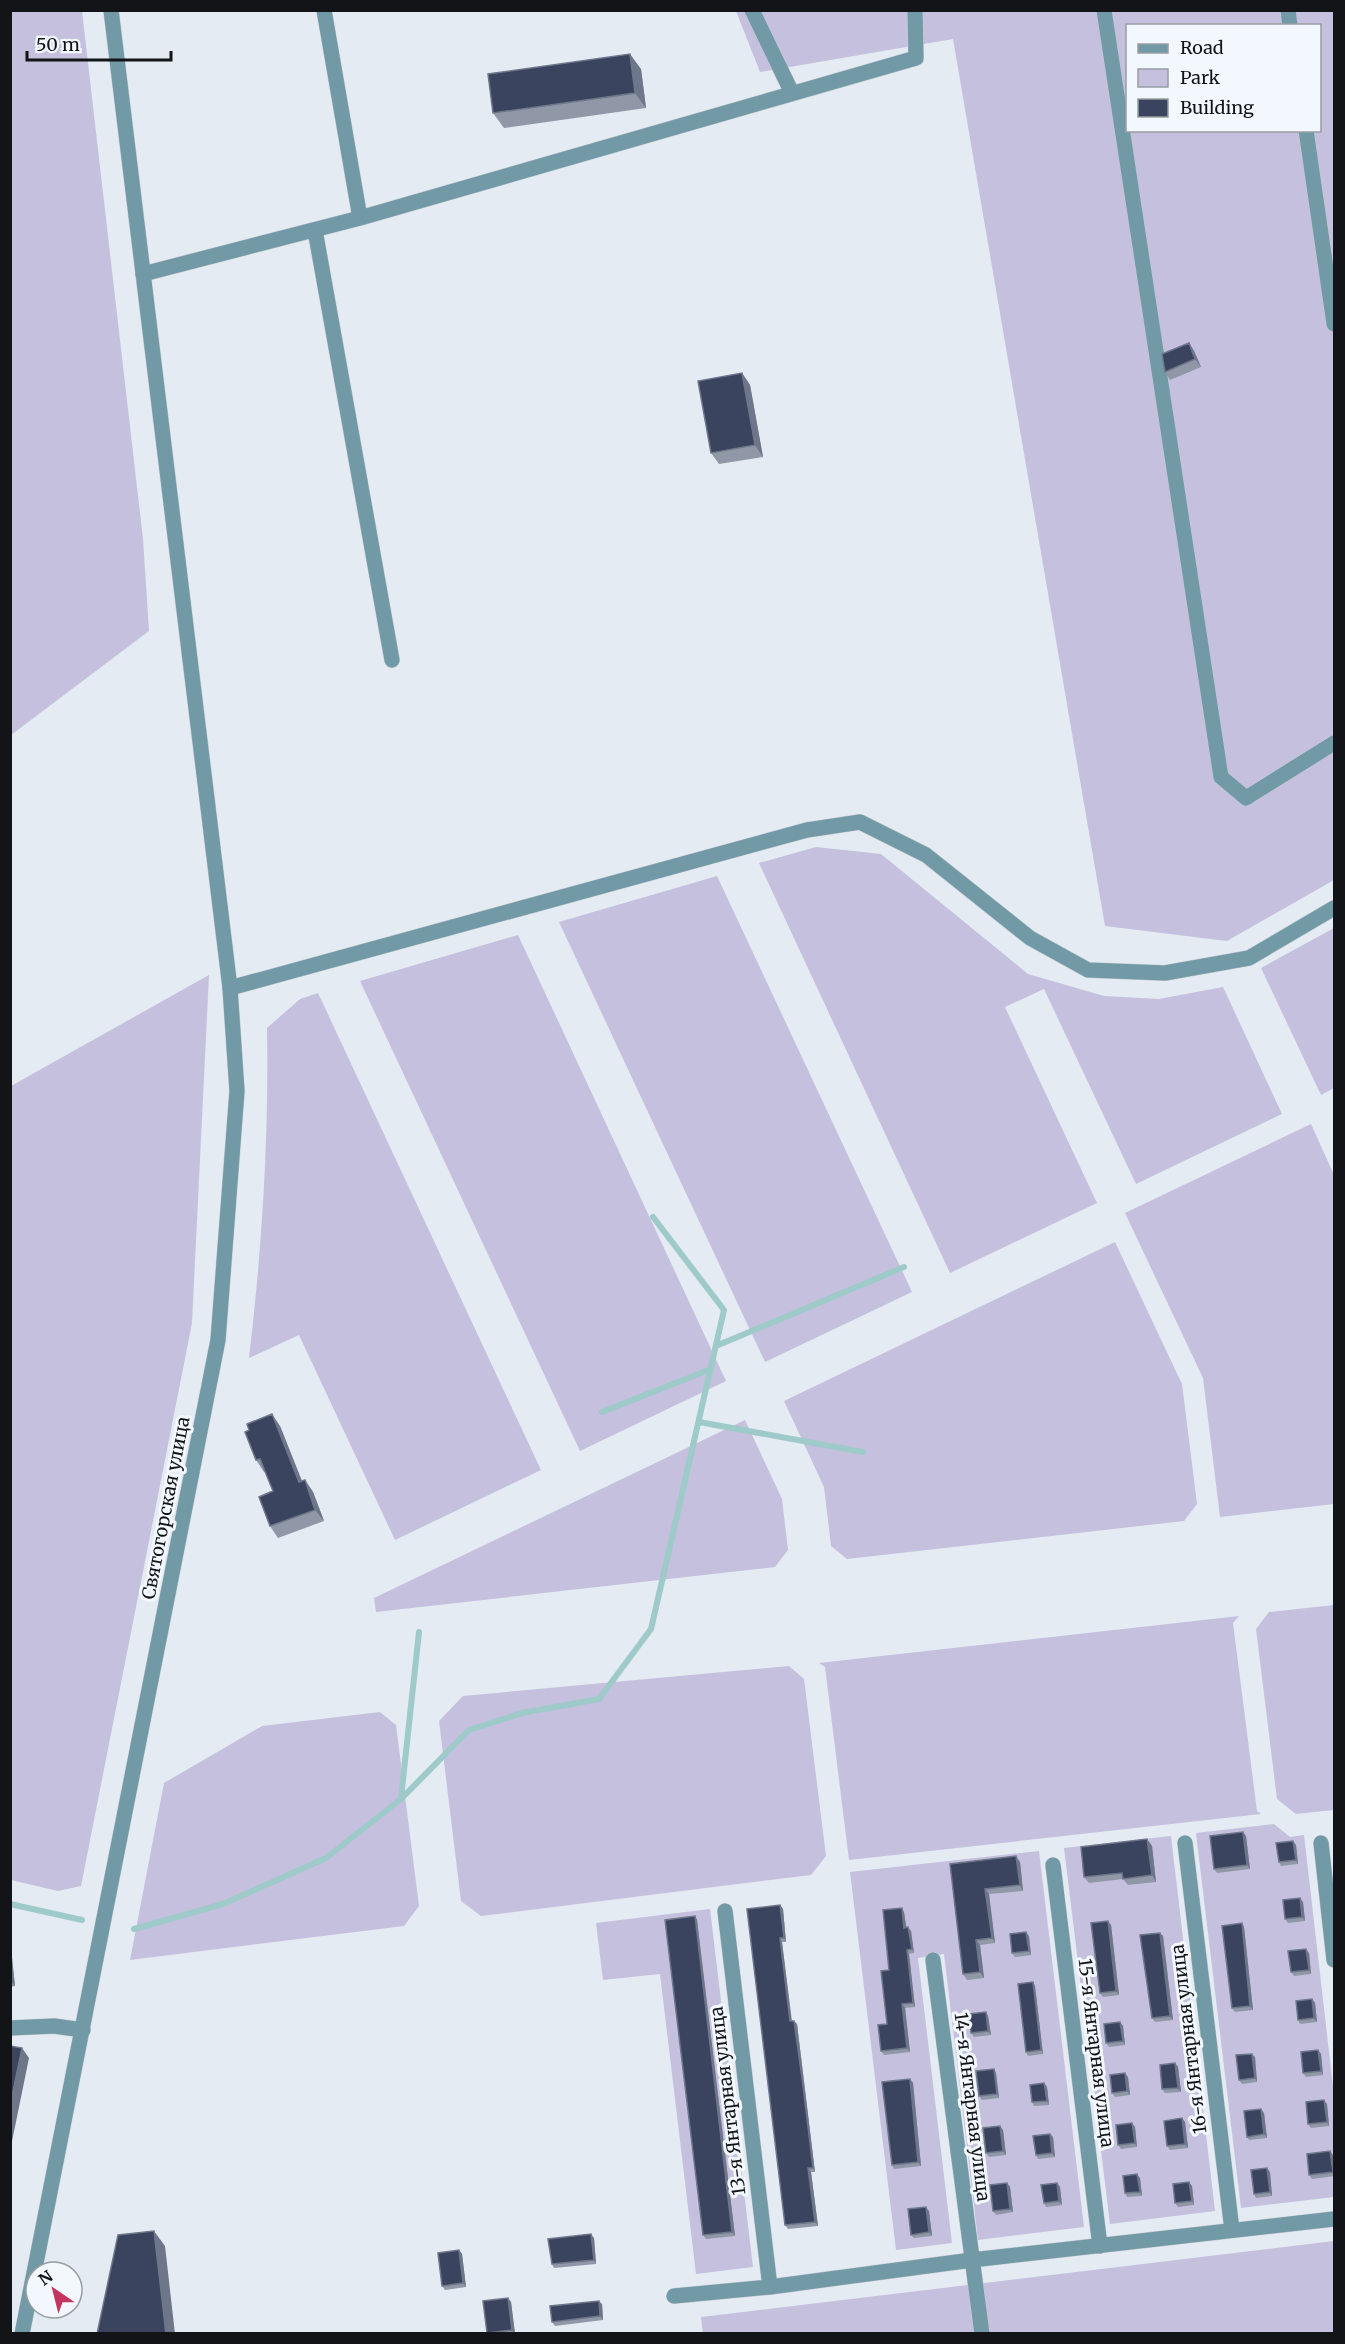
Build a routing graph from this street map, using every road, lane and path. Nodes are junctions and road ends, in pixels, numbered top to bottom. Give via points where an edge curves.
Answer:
1 (111, 10) edge
2 (324, 10) edge
3 (752, 10) edge
4 (915, 10) edge
5 (1104, 10) edge
6 (792, 93) junction
7 (1306, 132) edge
8 (360, 218) junction
9 (315, 230) junction
10 (143, 274) junction
11 (1335, 324) edge
12 (392, 660) dead end
13 (1335, 743) edge
14 (1335, 908) edge
15 (230, 988) junction
16 (1185, 1843) dead end
17 (1321, 1843) dead end
18 (1053, 1864) dead end
19 (725, 1911) dead end
20 (933, 1960) dead end
21 (1335, 1960) edge
22 (10, 2028) edge
23 (83, 2030) junction
24 (1335, 2219) edge
25 (1232, 2230) junction
26 (1100, 2246) junction
27 (972, 2260) junction
28 (770, 2287) junction
29 (674, 2296) dead end
30 (22, 2334) edge
31 (982, 2334) edge

1 - 10 street, Святогорская улица
2 - 8 street
3 - 6 street
4 - 6 street via 916,58
5 - 13 street via 1221,777 1246,798
6 - 8 street
7 - 11 street
8 - 9 street
9 - 10 street
9 - 12 street
10 - 15 street, Святогорская улица
14 - 15 street via 1249,958 1165,973 1088,970 1030,938 926,855 860,822 807,830
15 - 23 street, Святогорская улица via 237,1092 218,1340
16 - 25 street, 16-я Янтарная улица
17 - 21 street
18 - 26 street, 15-я Янтарная улица
19 - 28 street, 13-я Янтарная улица
20 - 27 street, 14-я Янтарная улица
22 - 23 street via 54,2026
23 - 30 street, Святогорская улица
24 - 25 street
25 - 26 street
26 - 27 street
27 - 28 street
27 - 31 street, 14-я Янтарная улица
28 - 29 street

